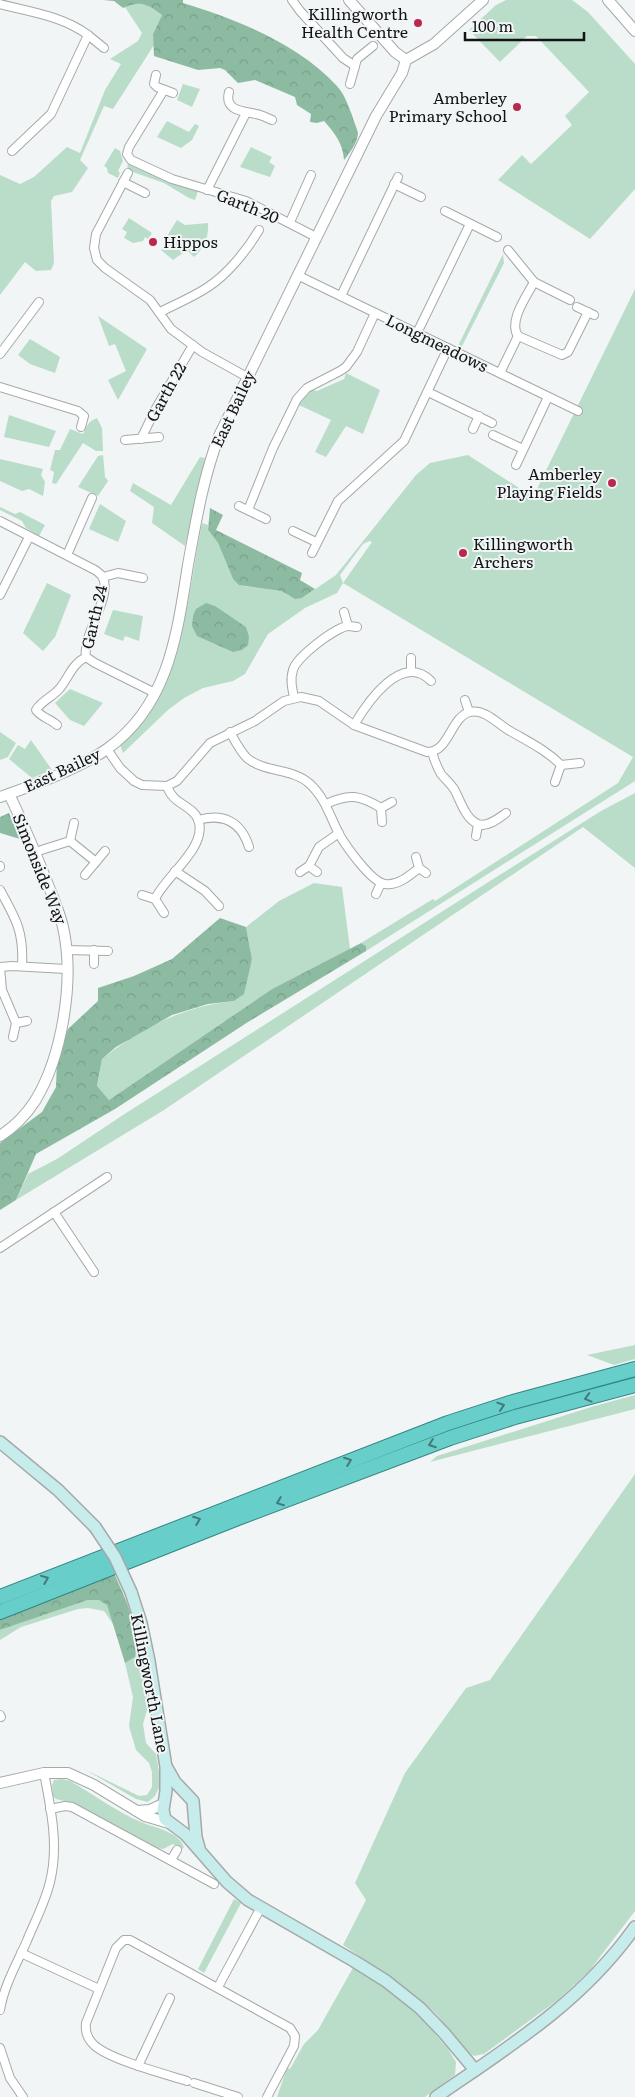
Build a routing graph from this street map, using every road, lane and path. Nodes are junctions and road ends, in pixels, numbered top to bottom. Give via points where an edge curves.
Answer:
1 (292, 0) edge
2 (349, 0) edge
3 (483, 0) edge
4 (608, 0) edge
5 (0, 4) edge
6 (635, 31) edge
7 (88, 35) junction
8 (373, 46) dead end
9 (104, 48) dead end
10 (406, 60) junction
11 (354, 66) junction
12 (156, 75) dead end
13 (350, 84) dead end
14 (164, 90) junction
15 (229, 92) dead end
16 (173, 93) dead end
17 (246, 113) junction
18 (272, 120) dead end
19 (12, 151) dead end
20 (128, 173) dead end
21 (311, 175) dead end
22 (123, 182) junction
23 (207, 190) junction
24 (145, 193) dead end
25 (421, 197) dead end
26 (445, 211) dead end
27 (290, 222) junction
28 (470, 224) junction
29 (259, 230) dead end
30 (316, 237) junction
31 (497, 237) dead end
32 (508, 250) dead end
33 (297, 275) junction
34 (534, 282) junction
35 (341, 296) junction
36 (570, 300) dead end
37 (39, 302) dead end
38 (577, 307) dead end
39 (160, 312) junction
40 (375, 313) junction
41 (417, 333) junction
42 (518, 336) junction
43 (193, 345) junction
44 (448, 348) junction
45 (0, 354) edge
46 (500, 374) junction
47 (248, 377) junction
48 (0, 387) edge
49 (428, 392) junction
50 (548, 397) junction
51 (578, 412) dead end
52 (479, 416) junction
53 (492, 423) dead end
54 (80, 427) dead end
55 (473, 428) dead end
56 (493, 435) dead end
57 (159, 437) dead end
58 (141, 438) junction
59 (125, 440) dead end
60 (523, 449) junction
61 (516, 465) dead end
62 (92, 498) dead end
63 (239, 506) dead end
64 (248, 510) junction
65 (266, 518) dead end
66 (0, 521) edge
67 (293, 531) dead end
68 (29, 537) junction
69 (316, 542) junction
70 (312, 552) dead end
71 (67, 555) junction
72 (103, 577) junction
73 (143, 578) dead end
74 (0, 595) edge
75 (344, 612) dead end
76 (348, 626) junction
77 (357, 627) dead end
78 (86, 657) junction
79 (411, 658) dead end
80 (411, 672) junction
81 (431, 681) dead end
82 (156, 694) junction
83 (294, 697) junction
84 (465, 700) dead end
85 (469, 712) junction
86 (57, 725) dead end
87 (354, 725) junction
88 (230, 732) junction
89 (107, 749) junction
90 (432, 752) junction
91 (580, 763) dead end
92 (561, 765) junction
93 (555, 782) dead end
94 (167, 786) junction
95 (4, 796) edge
96 (392, 802) dead end
97 (326, 804) junction
98 (381, 808) junction
99 (506, 814) dead end
100 (198, 820) junction
101 (382, 822) dead end
102 (74, 823) dead end
103 (478, 825) junction
104 (254, 831) dead end
105 (339, 833) junction
106 (245, 834) junction
107 (476, 836) dead end
108 (70, 841) junction
109 (249, 847) dead end
110 (105, 851) dead end
111 (35, 852) junction
112 (416, 857) dead end
113 (96, 862) junction
114 (309, 866) junction
115 (419, 868) junction
116 (175, 871) junction
117 (300, 872) dead end
118 (317, 872) dead end
119 (426, 873) dead end
120 (85, 876) dead end
121 (381, 883) junction
122 (0, 890) edge
123 (205, 891) junction
124 (376, 894) dead end
125 (142, 895) dead end
126 (155, 899) junction
127 (199, 899) dead end
128 (218, 906) dead end
129 (164, 913) dead end
130 (66, 950) junction
131 (94, 950) junction
132 (108, 951) dead end
133 (94, 964) dead end
134 (22, 966) junction
135 (0, 967) edge
136 (66, 969) junction
137 (27, 1021) dead end
138 (16, 1023) junction
139 (13, 1037) dead end
140 (0, 1136) edge
141 (107, 1177) dead end
142 (54, 1212) junction
143 (0, 1248) edge
144 (94, 1272) dead end
145 (635, 1369) edge
146 (635, 1385) edge
147 (0, 1442) edge
148 (0, 1597) edge
149 (0, 1612) edge
150 (166, 1767) junction
151 (44, 1773) junction
152 (0, 1783) edge
153 (186, 1795) junction
154 (164, 1803) junction
155 (50, 1808) junction
156 (136, 1811) junction
157 (195, 1811) junction
158 (173, 1824) junction
159 (199, 1848) junction
160 (177, 1850) dead end
161 (171, 1860) junction
162 (214, 1884) dead end
163 (260, 1909) junction
164 (635, 1927) edge
165 (21, 1954) junction
166 (218, 1987) junction
167 (99, 1989) junction
168 (170, 1998) dead end
169 (0, 2010) edge
170 (0, 2048) edge
171 (138, 2066) junction
172 (475, 2070) junction
173 (23, 2097) edge
174 (238, 2097) edge
175 (267, 2097) edge
176 (436, 2097) edge

1 - 11 street via 343,58
2 - 10 street
3 - 10 street via 434,44
4 - 6 street
5 - 7 street via 63,20
7 - 9 street
7 - 19 street via 51,114
8 - 11 street via 357,59
10 - 30 street, East Bailey
11 - 13 street
12 - 14 street via 154,84
14 - 16 street
14 - 23 street, Garth 20 via 127,154 136,163
15 - 17 street via 227,98 231,106
17 - 18 street
17 - 23 street, Garth 20
20 - 22 street, Garth 22
21 - 27 street, Garth 20
22 - 24 street
22 - 39 street, Garth 22 via 96,234 97,260 144,295
23 - 27 street, Garth 20 via 246,201
25 - 35 street via 396,181
26 - 28 street
27 - 30 street, Garth 20
28 - 31 street
28 - 41 street
29 - 39 street via 221,278
30 - 33 street, East Bailey
32 - 34 street
33 - 35 street, Longmeadows
33 - 47 street, East Bailey
34 - 36 street
34 - 42 street via 516,320 514,329
35 - 40 street, Longmeadows
37 - 45 street
38 - 42 street via 591,314 568,352 562,355
39 - 43 street, Garth 22 via 171,329
40 - 41 street, Longmeadows
40 - 64 street via 357,352 346,367 307,388 297,399
41 - 44 street, Longmeadows
42 - 46 street
43 - 47 street, Garth 22
43 - 58 street, Garth 22
44 - 46 street, Longmeadows
44 - 49 street
46 - 50 street, Longmeadows
47 - 82 street, East Bailey via 219,436 203,485 171,655
48 - 54 street via 78,411 84,416
49 - 52 street
49 - 69 street via 404,441 338,501
50 - 51 street, Longmeadows
50 - 60 street
52 - 53 street
52 - 55 street
56 - 60 street
57 - 58 street, Garth 22
58 - 59 street, Garth 22
60 - 61 street
62 - 71 street
63 - 64 street
64 - 65 street
66 - 68 street, Garth 24
67 - 69 street
68 - 71 street, Garth 24
68 - 74 street
69 - 70 street
71 - 72 street, Garth 24
72 - 73 street, Garth 24 via 118,573
72 - 78 street, Garth 24 via 104,592 84,648
75 - 76 street
76 - 77 street
76 - 83 street via 299,658 292,672
78 - 82 street, Garth 24
78 - 86 street, Garth 24 via 72,668 60,689 41,702 36,710
79 - 80 street
80 - 81 street via 418,672
80 - 87 street via 392,680 374,694
82 - 89 street, East Bailey via 134,725
83 - 87 street via 319,701
83 - 88 street
84 - 85 street
85 - 90 street via 457,720 439,748
85 - 92 street via 492,718 549,753
87 - 90 street
88 - 94 street via 210,743 177,781
88 - 97 street via 247,757 260,765 302,778
89 - 94 street via 134,781 148,786
89 - 95 street, East Bailey via 84,764
90 - 103 street via 442,775
91 - 92 street
92 - 93 street
94 - 100 street via 170,795
95 - 111 street, Simonside Way
96 - 98 street
97 - 98 street via 357,796
97 - 105 street
98 - 101 street
99 - 103 street
100 - 106 street via 212,816 223,818
100 - 116 street via 199,833 194,848
102 - 108 street
103 - 107 street
104 - 106 street
105 - 114 street via 319,847
105 - 121 street via 360,862
106 - 109 street
108 - 111 street
108 - 113 street
110 - 113 street
111 - 130 street, Simonside Way via 59,913
112 - 115 street
113 - 120 street
114 - 117 street
114 - 118 street
115 - 119 street
115 - 121 street via 402,880
116 - 123 street
116 - 126 street
121 - 124 street
122 - 134 street via 21,933
123 - 127 street
123 - 128 street
125 - 126 street
126 - 129 street
130 - 131 street
130 - 136 street, Simonside Way
131 - 132 street
131 - 133 street
134 - 135 street
134 - 136 street
135 - 138 street via 2,990
136 - 140 street, Simonside Way via 64,1013 50,1067 35,1102
137 - 138 street
138 - 139 street
141 - 142 street
142 - 143 street
142 - 144 street
148 -> 145 highway via 448,1423
146 -> 149 highway via 450,1438
147 - 150 main road, Killingworth Lane, bridge via 58,1490 95,1527 115,1557 141,1623
150 - 153 main road
150 - 154 main road
151 - 152 street
151 - 155 street
151 - 156 street via 72,1774
153 - 154 main road via 173,1794
153 - 157 main road via 193,1802
154 - 156 street via 150,1810
154 - 158 main road via 164,1816
155 - 161 street via 72,1807
155 - 165 street via 55,1845 52,1873
156 - 158 street
157 - 158 main road via 189,1822
157 - 159 main road
158 - 159 main road
159 - 163 main road via 226,1882
160 - 161 street
161 - 162 street
163 - 166 street
163 - 172 main road via 386,1981 432,2020
164 - 172 main road via 606,1966 562,2008
165 - 167 street
165 - 169 street
166 - 167 street via 130,1940 124,1940 116,1948
166 - 175 street via 294,2033 294,2046
167 - 171 street via 86,2023 88,2039 105,2052
168 - 171 street
170 - 173 street via 8,2073
171 - 174 street
172 - 176 main road

